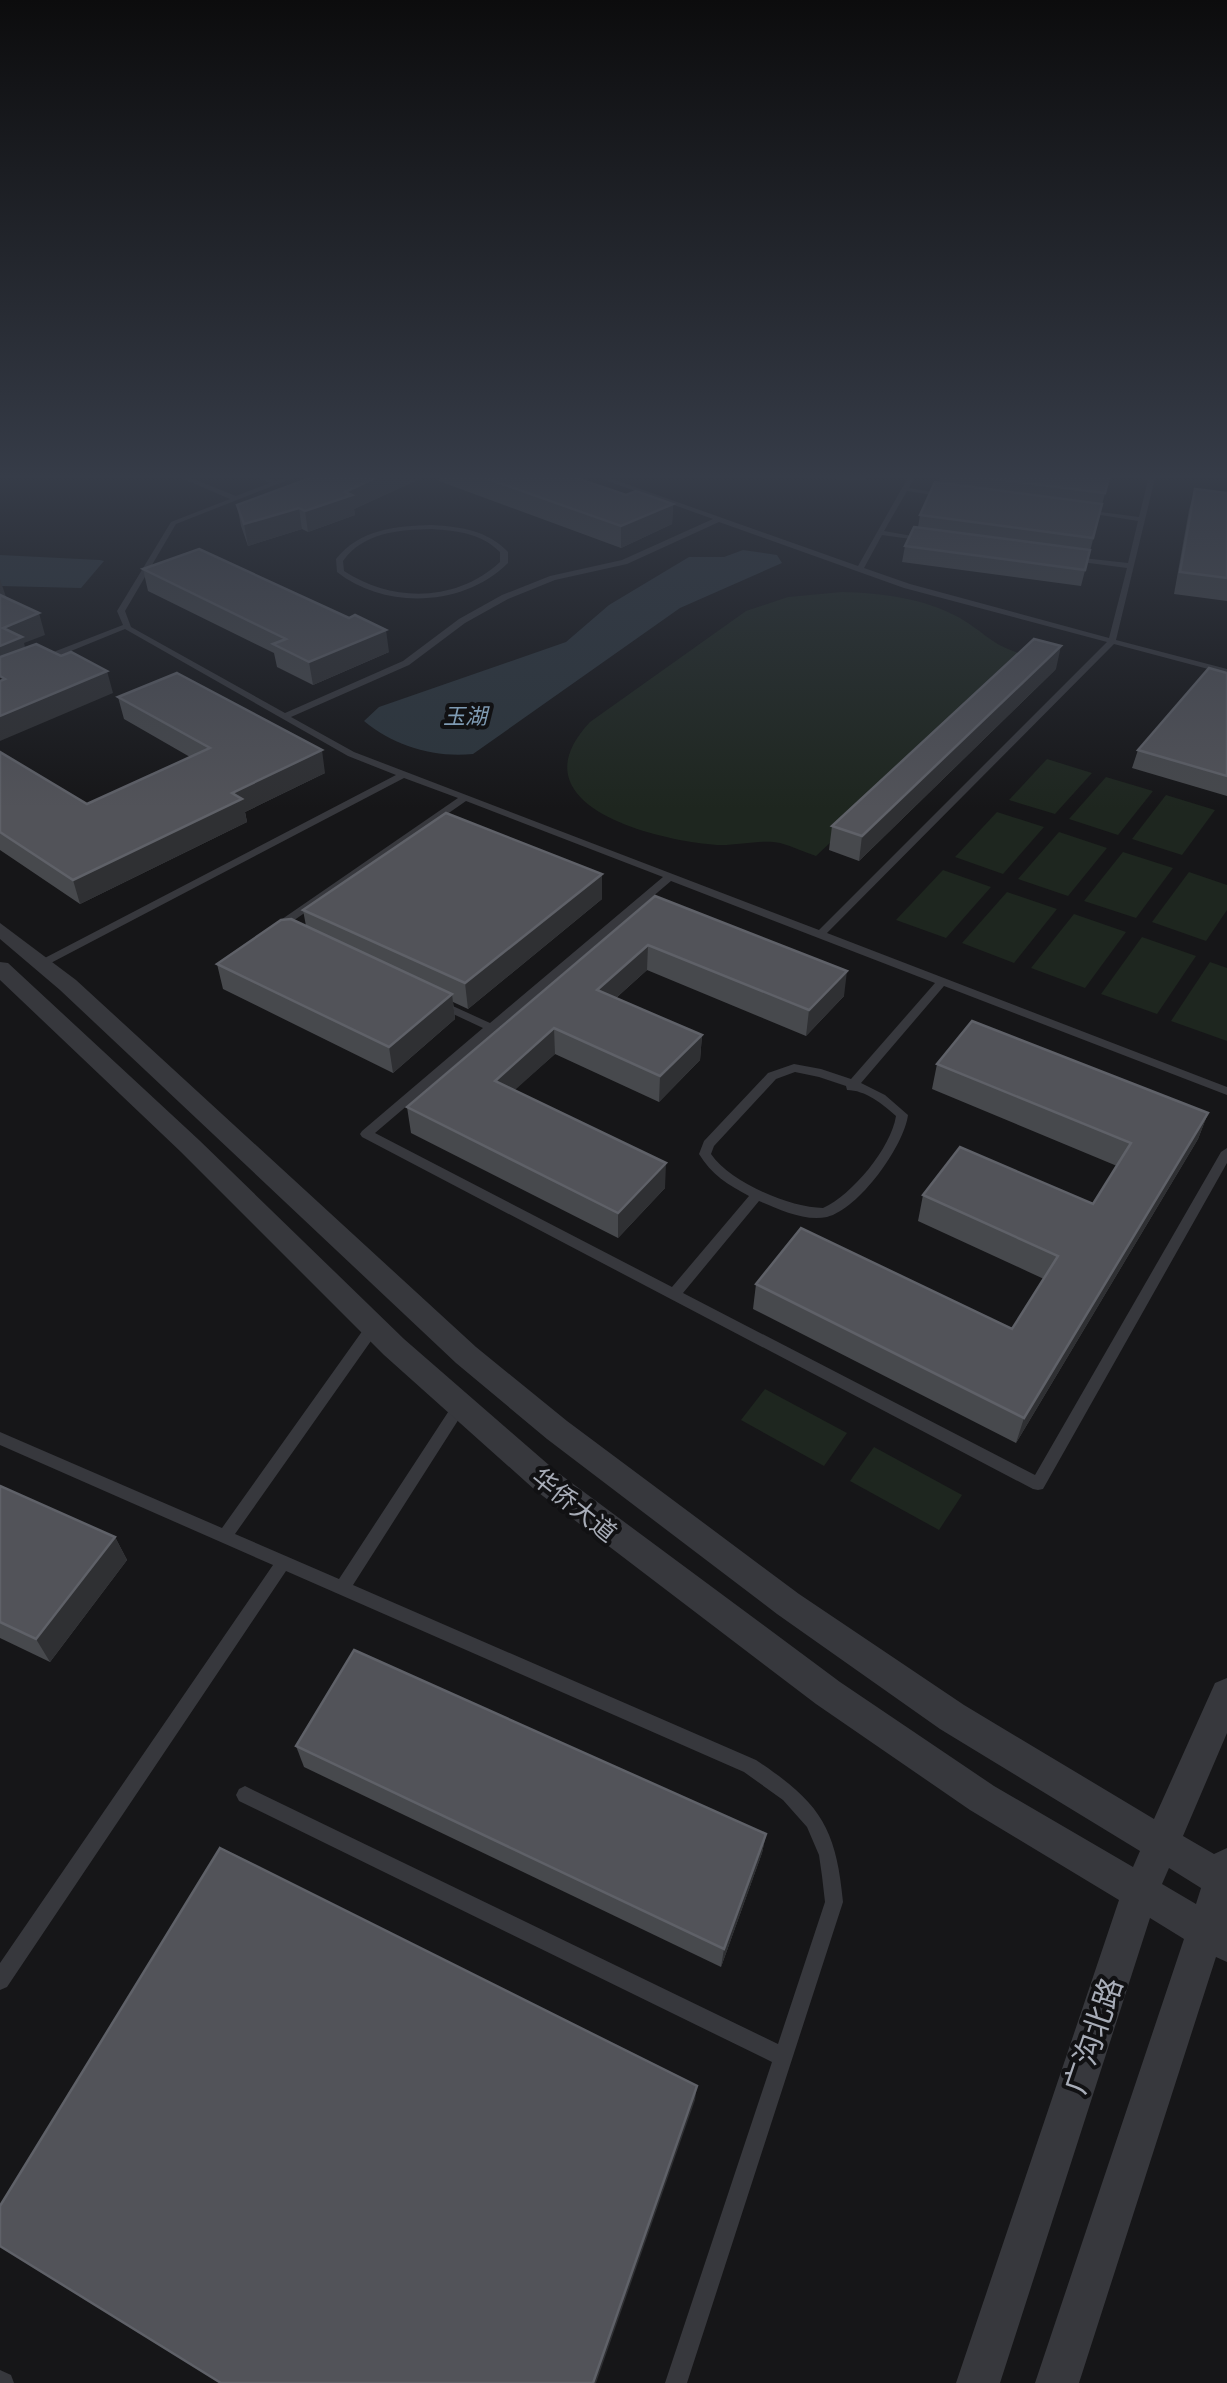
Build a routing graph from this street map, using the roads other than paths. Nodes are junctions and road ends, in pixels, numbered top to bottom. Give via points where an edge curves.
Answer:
1 (136, 585) edge
2 (365, 585) edge
3 (471, 585) edge
4 (480, 585) edge
5 (535, 585) edge
6 (913, 585) edge
7 (1125, 585) edge
8 (508, 596) junction
9 (127, 626) junction
10 (1112, 642) junction
11 (36, 662) edge
12 (1227, 672) edge
13 (283, 718) junction
14 (404, 774) junction
15 (465, 798) junction
16 (669, 877) junction
17 (0, 929) edge
18 (820, 935) junction
19 (294, 936) edge
20 (43, 963) junction
21 (0, 968) edge
22 (942, 982) junction
23 (420, 994) edge
24 (492, 1028) junction
25 (851, 1087) junction
26 (1227, 1091) edge
27 (1227, 1152) edge
28 (758, 1193) junction
29 (674, 1295) junction
30 (373, 1326) junction
31 (459, 1408) junction
32 (0, 1438) edge
33 (225, 1536) junction
34 (284, 1562) junction
35 (342, 1588) junction
36 (1227, 1694) edge
37 (245, 1795) dead end
38 (1161, 1844) junction
39 (1225, 1876) edge
40 (1140, 1893) junction
41 (1215, 1937) edge
42 (0, 1980) edge
43 (783, 2058) junction
44 (676, 2383) edge
45 (978, 2383) edge
46 (1057, 2383) edge

1 - 9 lane via 121,611
2 - 3 lane via 426,594
4 - 8 lane
5 - 8 lane
6 - 10 lane
7 - 10 lane
8 - 13 lane via 406,663
9 - 11 lane
9 - 13 lane
10 - 12 lane
10 - 18 lane
13 - 14 lane
14 - 15 lane
14 - 20 lane
15 - 16 lane
15 - 19 lane via 276,928
16 - 18 lane
16 - 24 lane
17 - 20 street, 华侨大道
18 - 22 lane
20 - 38 street, 华侨大道 via 466,1355 556,1430 935,1706
21 - 30 street, 华侨大道
22 - 25 lane
22 - 26 lane
23 - 24 lane
24 - 29 lane via 366,1134
25 - 28 lane via 810,1070 781,1071 708,1144 709,1164
25 - 28 lane via 894,1106 903,1125 840,1207 808,1214
27 - 29 lane via 1038,1484
28 - 29 lane
30 - 31 street, 华侨大道
30 - 33 lane
31 - 35 lane
31 - 40 street, 华侨大道 via 650,1563 828,1693 982,1798
32 - 33 lane
33 - 34 lane
34 - 35 lane
34 - 42 lane
35 - 43 lane via 750,1766 793,1793 818,1821 831,1858 834,1902
36 - 38 street, 广沟北路
37 - 43 lane
38 - 39 street, 华侨大道
38 - 40 street, 广沟北路
39 - 41 street
40 - 41 street, 华侨大道
40 - 45 street, 广沟北路
41 - 46 street
43 - 44 lane

